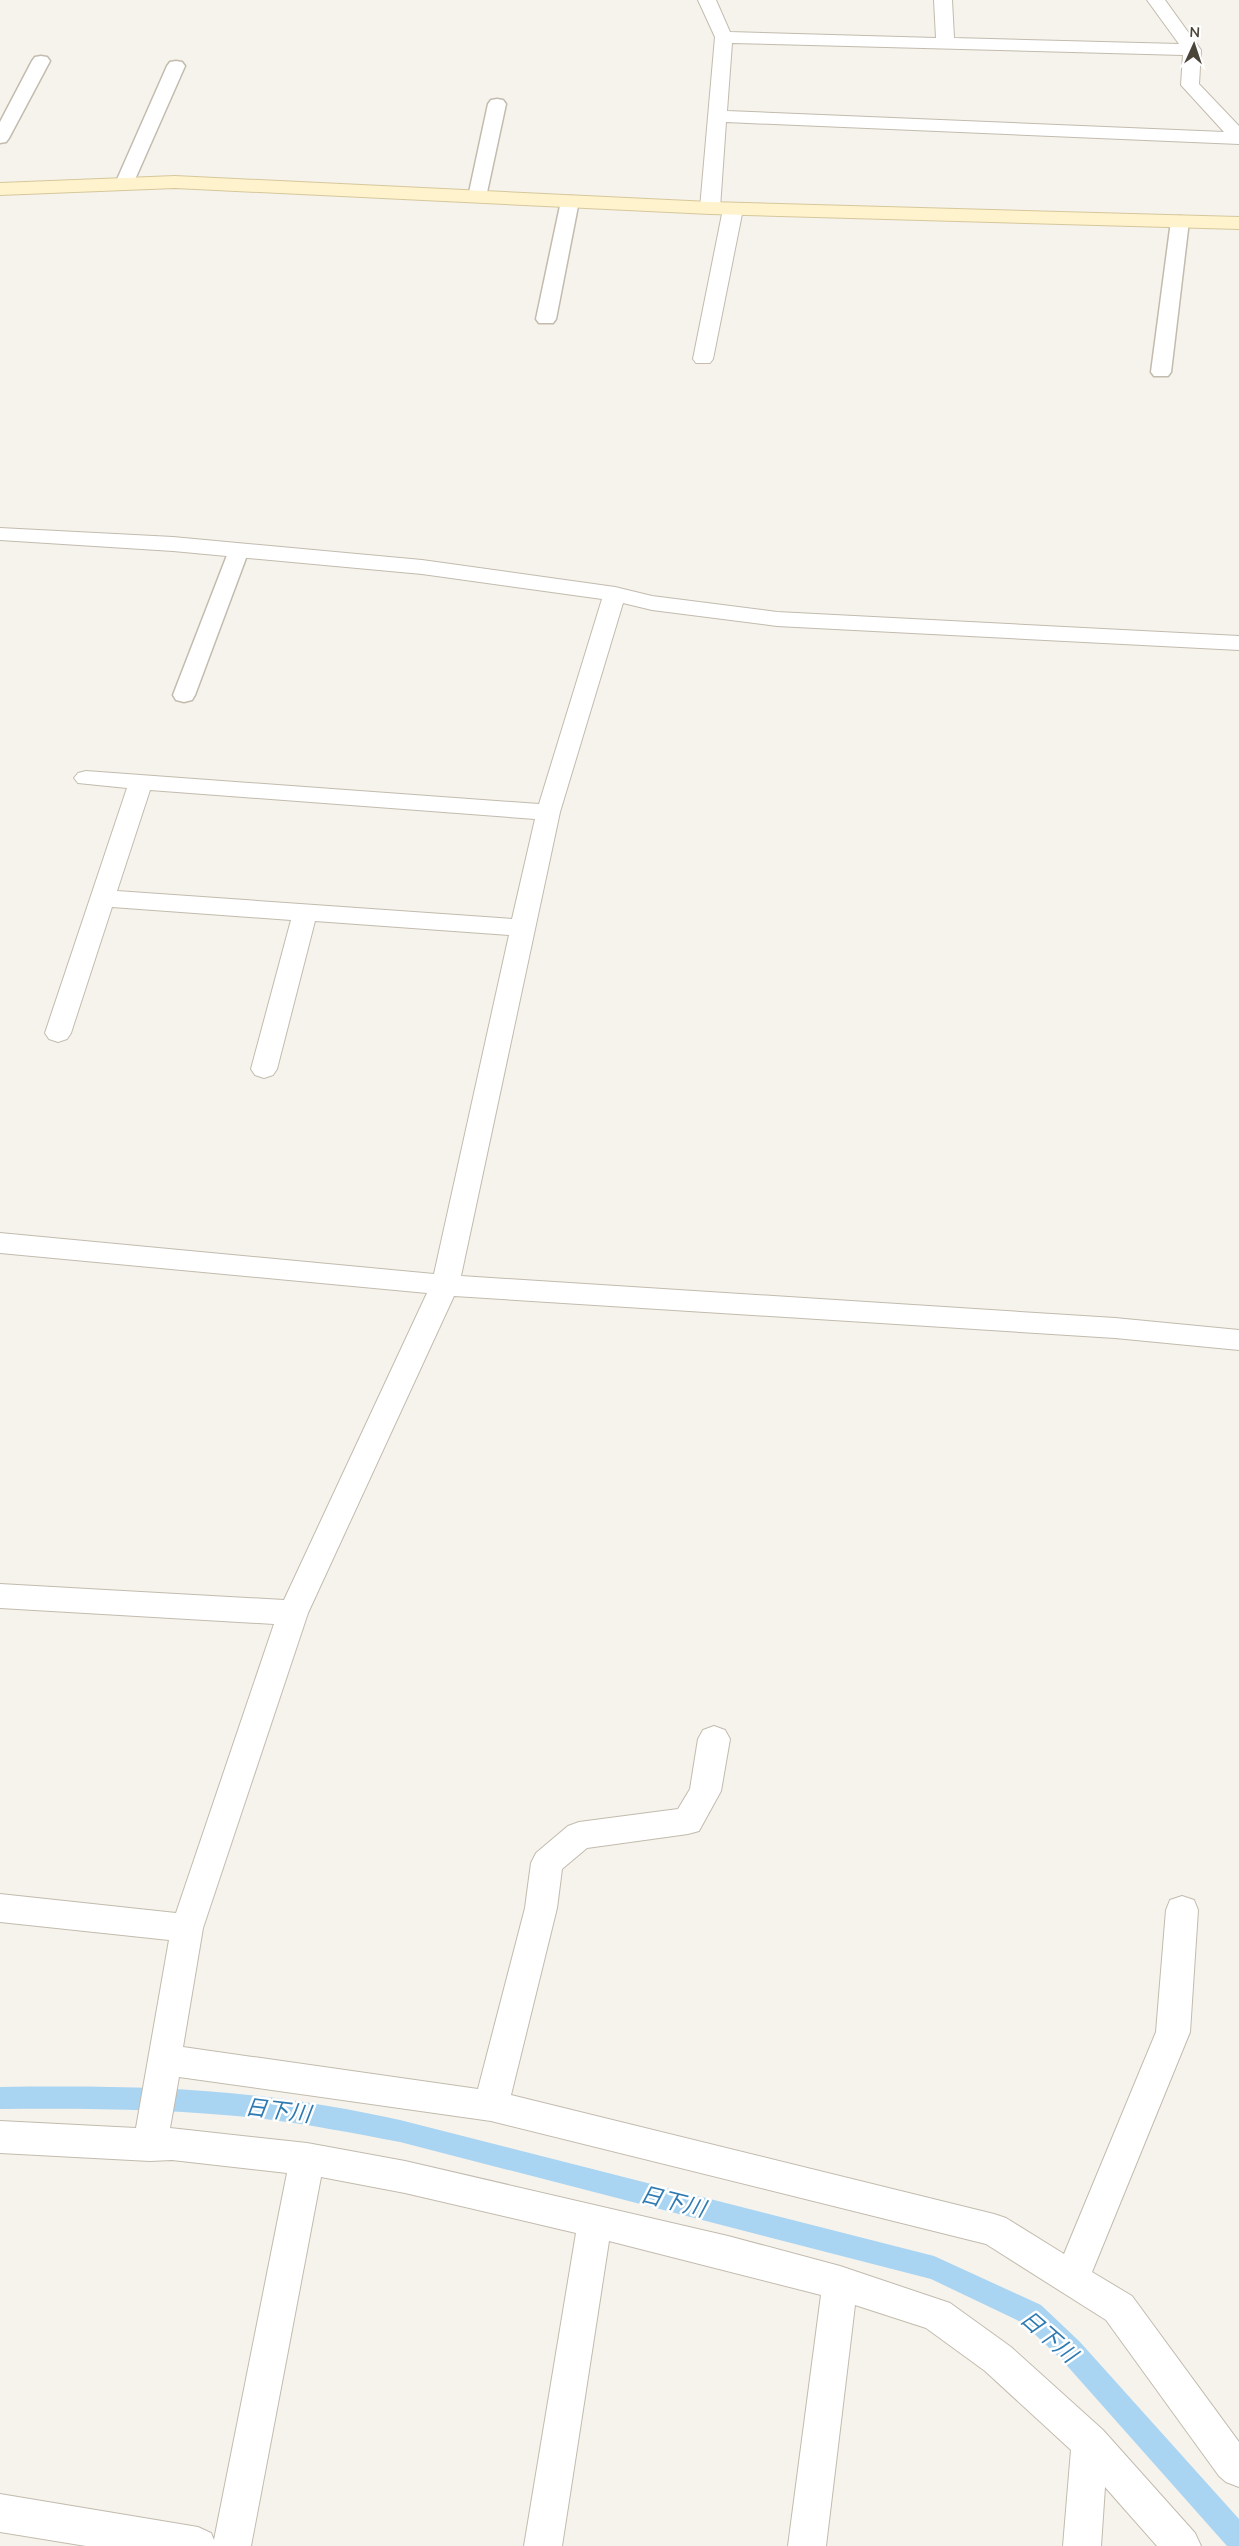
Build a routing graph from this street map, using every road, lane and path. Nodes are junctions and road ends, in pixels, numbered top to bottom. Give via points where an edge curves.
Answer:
1 (707, 0) edge
2 (942, 0) edge
3 (1156, 0) edge
4 (724, 38) junction
5 (945, 43) junction
6 (1192, 50) junction
7 (41, 61) dead end
8 (176, 66) dead end
9 (497, 104) dead end
10 (718, 116) junction
11 (0, 138) edge
12 (1239, 138) edge
13 (124, 184) junction
14 (0, 188) edge
15 (477, 197) junction
16 (570, 201) junction
17 (710, 208) junction
18 (733, 208) junction
19 (1180, 221) junction
20 (1239, 223) edge
21 (546, 319) dead end
22 (703, 360) dead end
23 (1161, 372) dead end
24 (0, 534) edge
25 (239, 550) junction
26 (615, 594) junction
27 (1239, 643) edge
28 (184, 695) dead end
29 (86, 778) dead end
30 (141, 782) junction
31 (548, 812) junction
32 (102, 898) junction
33 (305, 912) junction
34 (523, 928) junction
35 (58, 1033) dead end
36 (264, 1069) dead end
37 (0, 1243) edge
38 (445, 1285) junction
39 (1239, 1340) edge
40 (0, 1596) edge
41 (293, 1613) junction
42 (714, 1739) dead end
43 (0, 1908) edge
44 (1182, 1910) dead end
45 (187, 1928) junction
46 (158, 2102) junction
47 (491, 2106) junction
48 (0, 2137) edge
49 (306, 2159) junction
50 (595, 2222) junction
51 (1072, 2278) junction
52 (840, 2284) junction
53 (1090, 2443) junction
54 (1239, 2469) edge
55 (0, 2513) edge
56 (198, 2546) edge
57 (232, 2546) edge
58 (543, 2546) edge
59 (807, 2546) edge
60 (1082, 2546) edge
61 (1182, 2546) edge

1 - 4 street
2 - 5 street
3 - 6 street
4 - 5 street
4 - 10 street
5 - 6 street
6 - 12 street via 1190,85
7 - 11 lane
8 - 13 lane
9 - 15 lane
10 - 12 street
10 - 17 street
13 - 14 street
13 - 15 street via 175,182
15 - 16 street
16 - 17 street
16 - 21 lane
17 - 18 street
18 - 19 street
18 - 22 street
19 - 20 street
19 - 23 lane
24 - 25 street
25 - 26 street via 422,567
25 - 28 lane
26 - 27 street via 652,603 777,619
26 - 31 street
29 - 30 street
30 - 31 street
30 - 32 street
31 - 34 street
32 - 33 street
32 - 35 street
33 - 34 street
33 - 36 street
34 - 38 street
37 - 38 street
38 - 39 street via 1115,1328
38 - 41 street
40 - 41 street
41 - 45 street
42 - 47 street via 705,1791 688,1821 579,1836 547,1863 541,1908
43 - 45 street
44 - 51 street via 1173,2032
45 - 46 street
46 - 47 street
46 - 48 street
46 - 49 street via 172,2144
47 - 51 street via 994,2230
49 - 50 street via 405,2177
49 - 57 street
50 - 52 street via 728,2253
50 - 58 street
51 - 54 street via 1119,2308
52 - 53 street via 937,2315 998,2359
52 - 59 street
53 - 60 street
53 - 61 street
55 - 56 street

